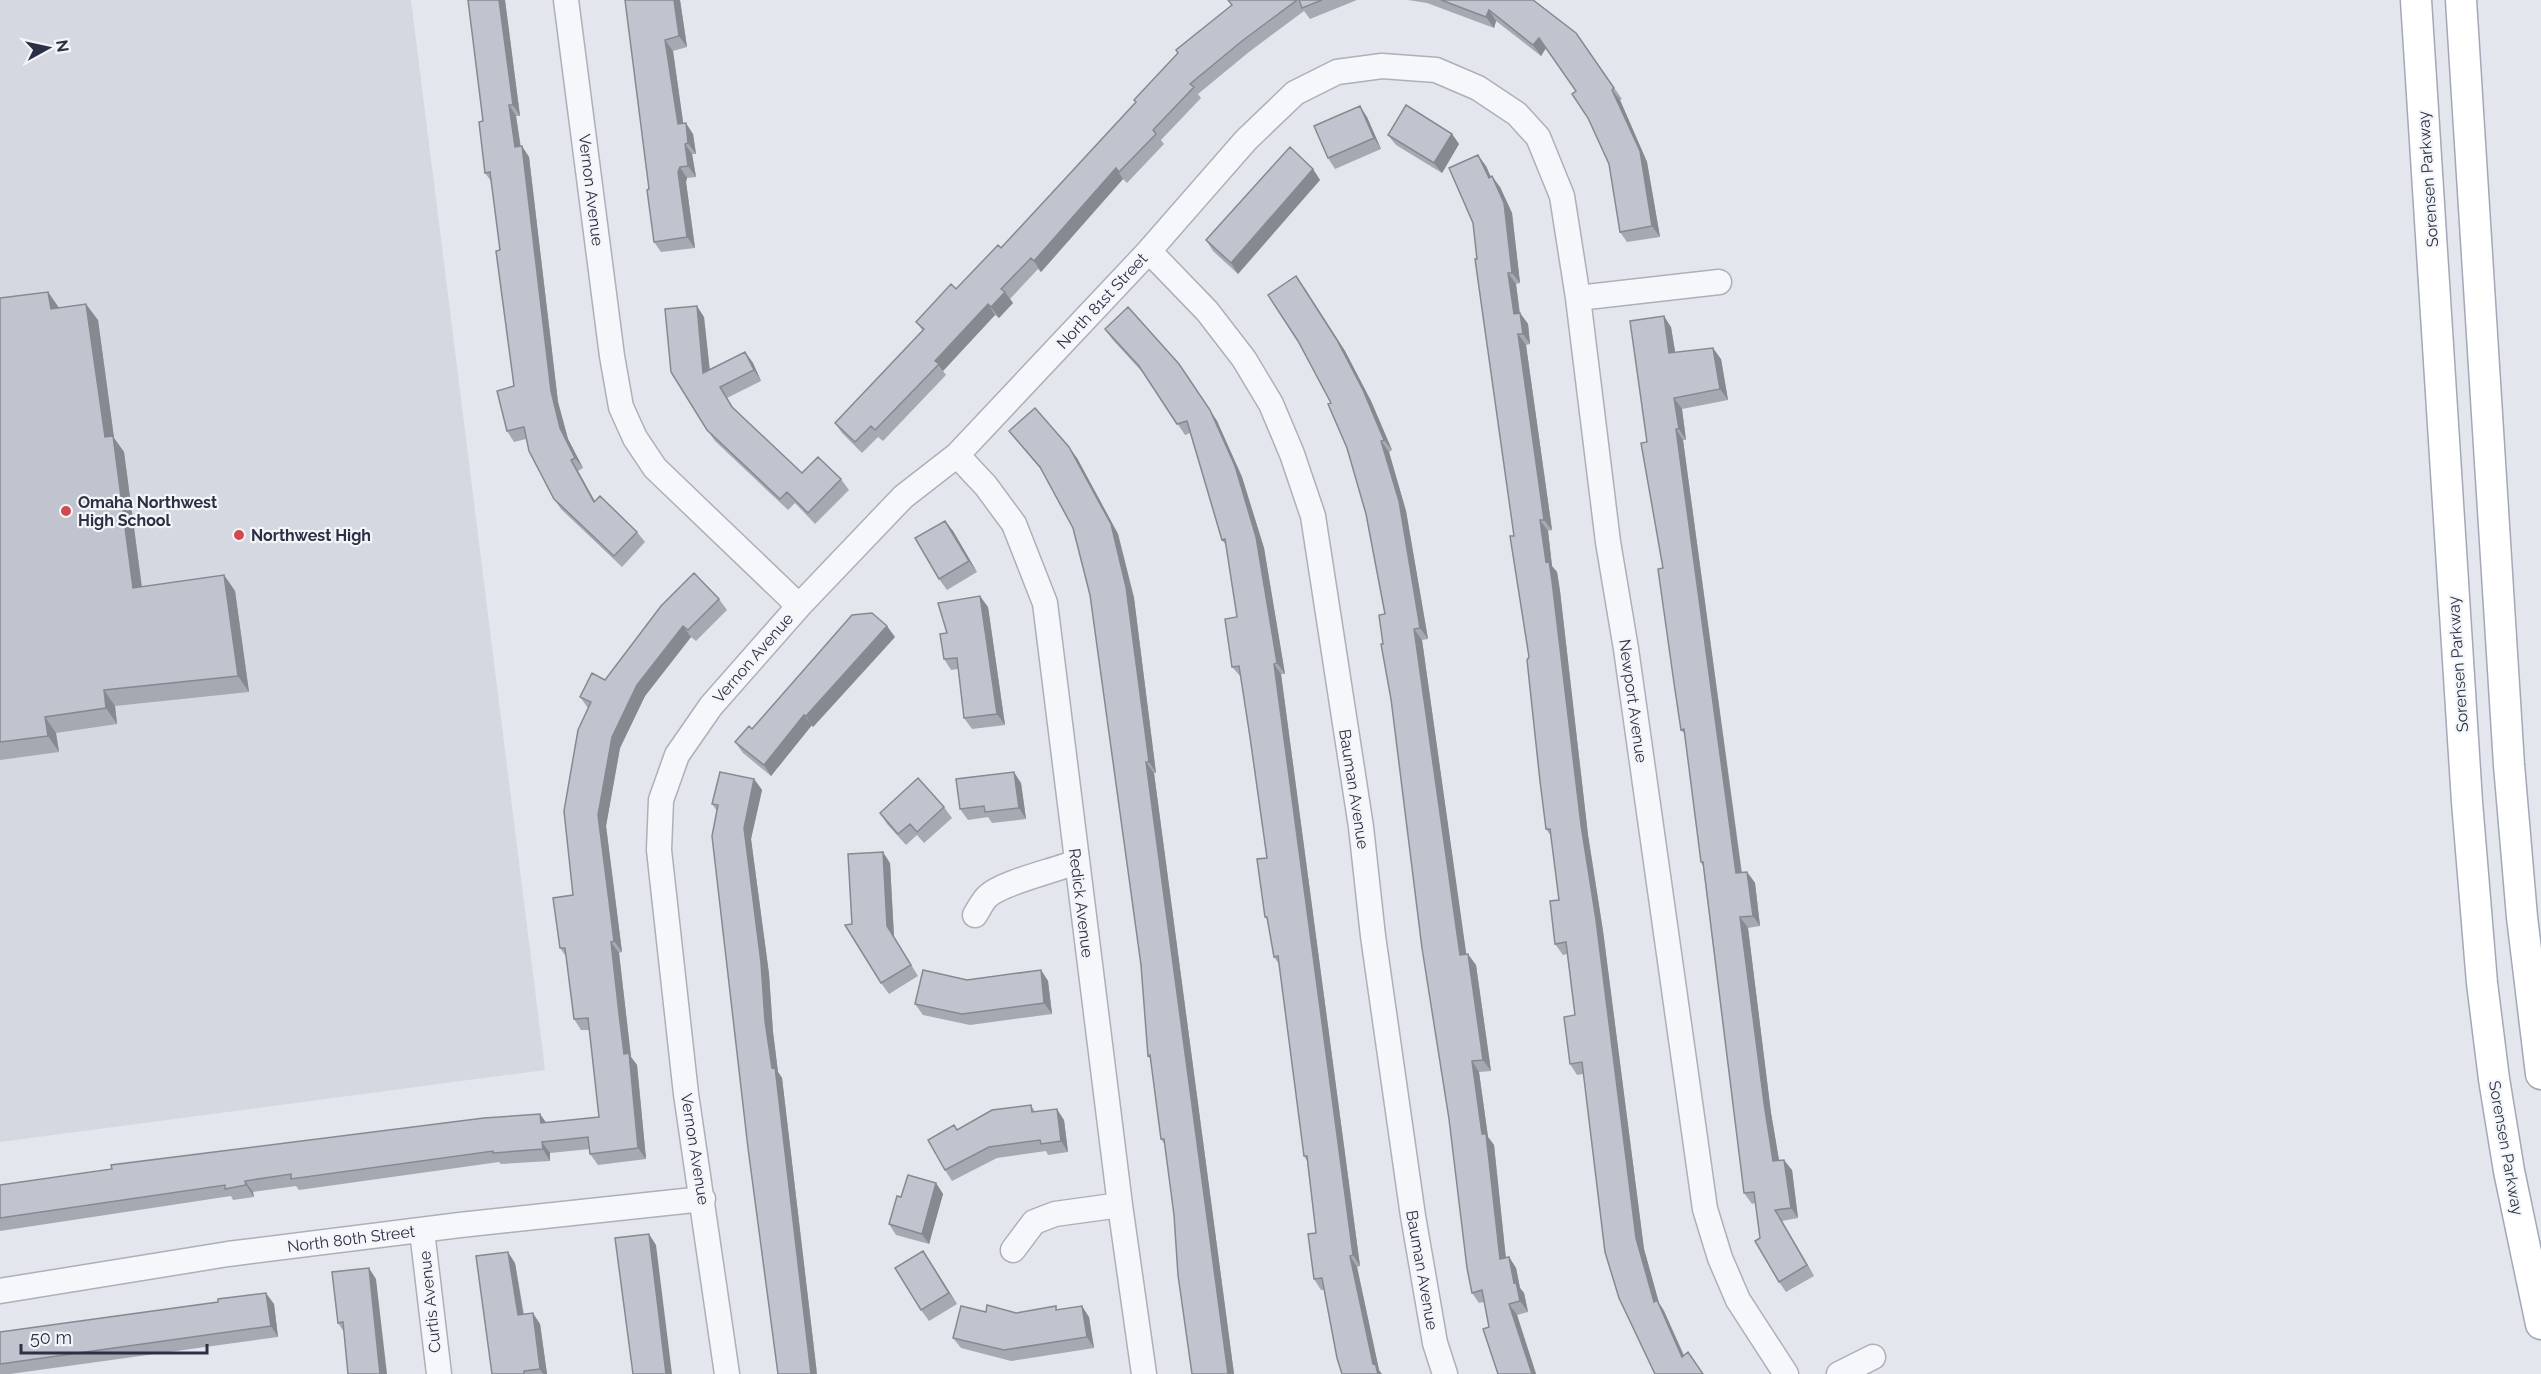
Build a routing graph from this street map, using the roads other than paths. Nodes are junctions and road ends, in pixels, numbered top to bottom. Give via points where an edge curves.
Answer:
1 (566, 0) edge
2 (2416, 0) edge
3 (2462, 0) edge
4 (1436, 70) joint
5 (1149, 251) junction
6 (1719, 282) dead end
7 (1578, 298) junction
8 (957, 455) junction
9 (799, 606) junction
10 (1076, 862) junction
11 (975, 915) dead end
12 (2541, 1074) edge
13 (703, 1199) junction
14 (1120, 1205) junction
15 (422, 1231) junction
16 (1013, 1250) dead end
17 (0, 1291) edge
18 (2541, 1324) edge
19 (1873, 1357) dead end
20 (438, 1374) edge
21 (726, 1374) edge
22 (1144, 1374) edge
23 (1445, 1374) edge
24 (1786, 1374) edge
25 (1839, 1374) edge

1 - 9 street, Vernon Avenue via 621,407 655,468
2 - 18 main road, Sorensen Parkway via 2482,983 2509,1171
3 - 12 main road via 2509,765
4 - 5 street, North 81st Street via 1382,66 1337,72 1295,93 1238,148
4 - 7 street, Newport Avenue via 1486,93 1517,114 1538,137 1562,195
5 - 8 street, North 81st Street
5 - 23 street, Bauman Avenue via 1207,311 1244,359 1271,404 1313,516 1361,827 1413,1216 1435,1343
6 - 7 street
7 - 24 street, Newport Avenue via 1608,542 1706,1209 1737,1300
8 - 9 street, North 81st Street via 903,497
8 - 10 street, Redick Avenue via 1014,524 1045,603
9 - 13 street, Vernon Avenue via 711,706 677,755 662,800 659,850 686,1094
10 - 11 street via 1012,883 988,896
10 - 14 street, Redick Avenue
13 - 15 street, North 80th Street
13 - 21 street, Vernon Avenue
14 - 16 street via 1055,1214 1034,1221
14 - 22 street, Redick Avenue
15 - 17 street, North 80th Street via 228,1254
15 - 20 street, Curtis Avenue
19 - 25 street

